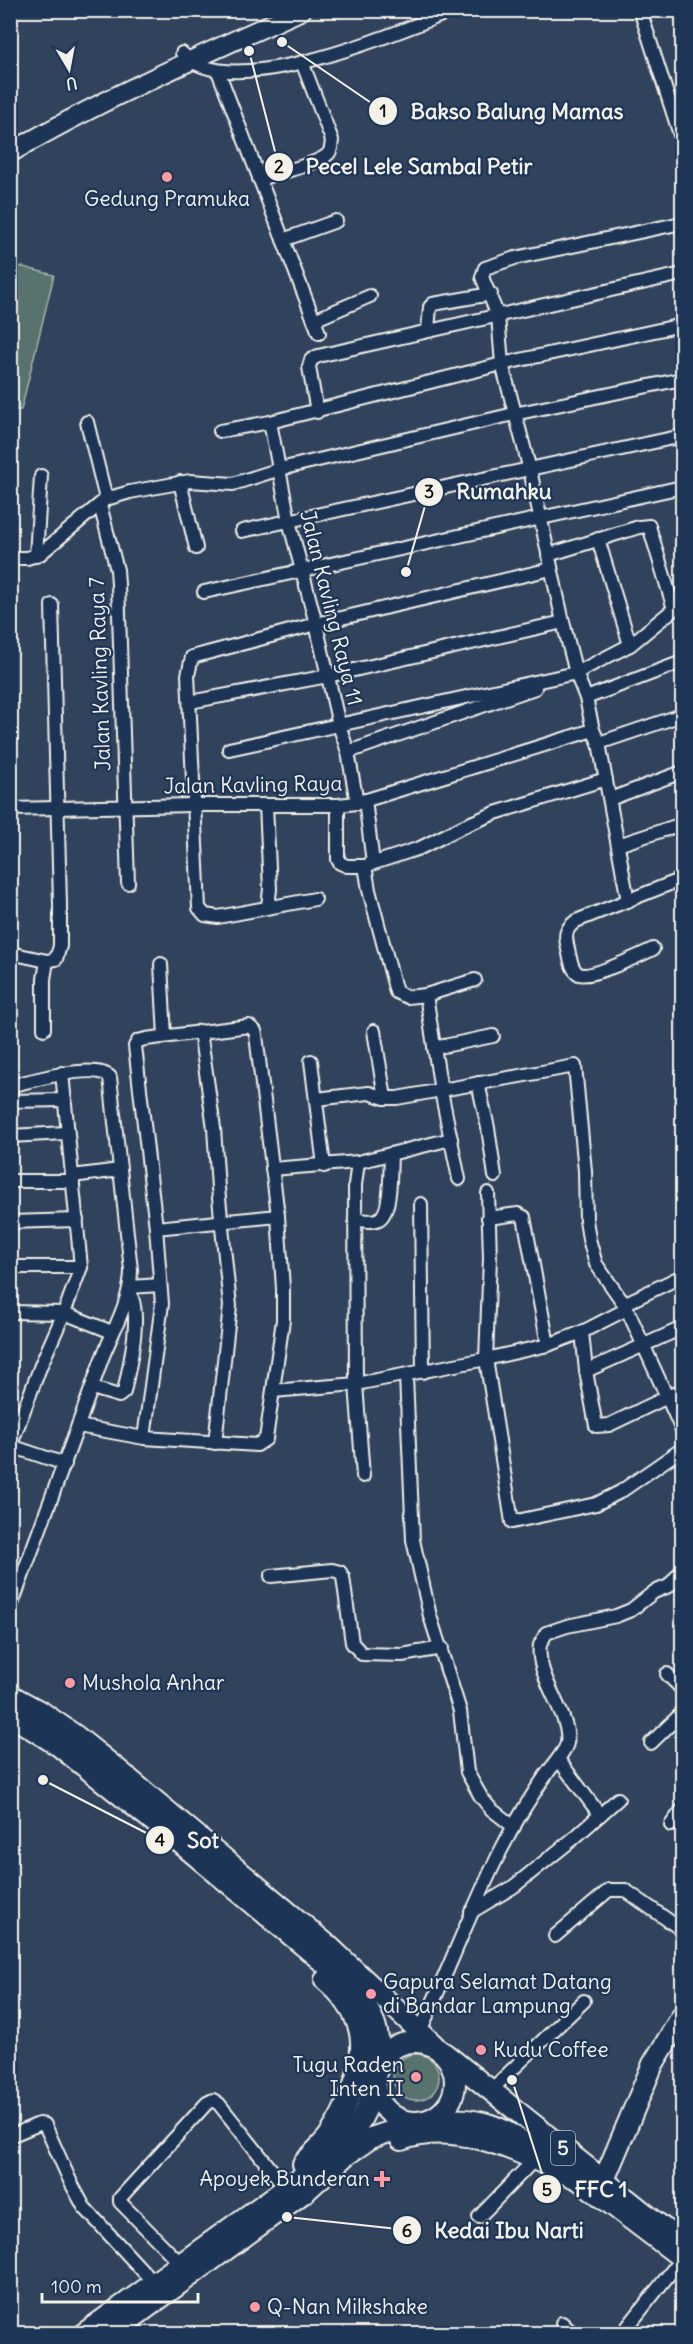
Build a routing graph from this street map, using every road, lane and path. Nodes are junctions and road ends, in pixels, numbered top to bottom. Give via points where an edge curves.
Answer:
1 (272, 10) edge
2 (302, 10) edge
3 (454, 10) edge
4 (640, 10) edge
5 (186, 57) junction
6 (302, 62) junction
7 (218, 71) junction
8 (10, 139) edge
9 (682, 141) edge
10 (10, 153) edge
11 (259, 179) junction
12 (336, 221) dead end
13 (682, 223) edge
14 (282, 240) junction
15 (682, 274) edge
16 (491, 294) junction
17 (370, 296) dead end
18 (498, 316) junction
19 (682, 325) edge
20 (428, 330) junction
21 (502, 364) junction
22 (682, 379) edge
23 (317, 412) junction
24 (514, 414) junction
25 (87, 422) dead end
26 (270, 422) junction
27 (219, 431) dead end
28 (682, 436) edge
29 (280, 469) junction
30 (530, 470) junction
31 (42, 476) dead end
32 (180, 482) junction
33 (682, 487) edge
34 (103, 502) junction
35 (540, 517) junction
36 (289, 521) junction
37 (242, 531) dead end
38 (598, 539) junction
39 (196, 548) dead end
40 (548, 555) junction
41 (36, 556) junction
42 (10, 558) edge
43 (551, 569) junction
44 (302, 571) junction
45 (204, 592) dead end
46 (680, 601) edge
47 (52, 605) dead end
48 (563, 622) junction
49 (316, 624) junction
50 (630, 645) junction
51 (682, 662) edge
52 (576, 673) junction
53 (328, 676) junction
54 (513, 692) junction
55 (586, 698) junction
56 (189, 702) junction
57 (682, 715) edge
58 (339, 725) junction
59 (592, 730) junction
60 (599, 743) junction
61 (229, 749) dead end
62 (348, 752) junction
63 (682, 771) edge
64 (606, 779) junction
65 (610, 799) junction
66 (361, 801) junction
67 (193, 805) junction
68 (266, 805) junction
69 (338, 805) junction
70 (124, 807) junction
71 (57, 808) junction
72 (10, 809) edge
73 (682, 824) edge
74 (618, 845) junction
75 (369, 865) junction
76 (682, 879) edge
77 (128, 883) dead end
78 (315, 898) dead end
79 (628, 901) junction
80 (268, 906) junction
81 (653, 949) dead end
82 (10, 953) edge
83 (47, 961) junction
84 (161, 963) dead end
85 (475, 980) dead end
86 (426, 995) junction
87 (44, 1029) dead end
88 (200, 1031) junction
89 (374, 1031) dead end
90 (165, 1036) junction
91 (493, 1036) dead end
92 (435, 1048) junction
93 (311, 1060) dead end
94 (62, 1073) junction
95 (478, 1083) junction
96 (10, 1086) edge
97 (441, 1091) junction
98 (385, 1098) junction
99 (316, 1099) junction
100 (65, 1100) junction
101 (10, 1101) edge
102 (66, 1133) junction
103 (10, 1136) edge
104 (451, 1139) junction
105 (391, 1154) junction
106 (358, 1162) junction
107 (324, 1166) junction
108 (120, 1170) junction
109 (272, 1170) junction
110 (495, 1176) dead end
111 (73, 1178) junction
112 (459, 1179) dead end
113 (10, 1181) edge
114 (488, 1192) dead end
115 (421, 1204) dead end
116 (278, 1216) junction
117 (488, 1218) junction
118 (355, 1219) junction
119 (77, 1220) junction
120 (221, 1221) junction
121 (10, 1222) edge
122 (156, 1227) junction
123 (10, 1267) edge
124 (81, 1267) junction
125 (682, 1276) edge
126 (160, 1285) junction
127 (129, 1290) junction
128 (625, 1306) junction
129 (10, 1312) edge
130 (64, 1313) junction
131 (682, 1328) edge
132 (112, 1332) junction
133 (582, 1332) junction
134 (548, 1345) junction
135 (644, 1346) junction
136 (486, 1359) junction
137 (585, 1371) junction
138 (423, 1372) junction
139 (406, 1376) junction
140 (356, 1384) junction
141 (92, 1388) junction
142 (682, 1390) edge
143 (273, 1391) junction
144 (666, 1397) junction
145 (78, 1426) junction
146 (682, 1430) edge
147 (144, 1438) junction
148 (215, 1443) junction
149 (11, 1446) edge
150 (682, 1449) edge
151 (65, 1464) junction
152 (363, 1476) dead end
153 (682, 1570) edge
154 (271, 1576) dead end
155 (11, 1605) edge
156 (442, 1648) junction
157 (667, 1674) dead end
158 (682, 1689) edge
159 (10, 1695) edge
160 (682, 1713) edge
161 (14, 1721) edge
162 (651, 1743) dead end
163 (558, 1759) junction
164 (618, 1799) dead end
165 (682, 1810) edge
166 (600, 1815) junction
167 (672, 1825) dead end
168 (514, 1827) junction
169 (251, 1902) junction
170 (471, 1912) junction
171 (287, 1922) junction
172 (682, 1930) edge
173 (555, 1936) dead end
174 (584, 2001) dead end
175 (682, 2016) edge
176 (419, 2033) junction
177 (439, 2049) junction
178 (375, 2078) junction
179 (490, 2091) junction
180 (422, 2121) junction
181 (10, 2136) edge
182 (534, 2160) junction
183 (580, 2180) junction
184 (604, 2180) junction
185 (294, 2187) junction
186 (479, 2217) dead end
187 (682, 2243) edge
188 (682, 2258) edge
189 (180, 2264) junction
190 (154, 2283) junction
191 (562, 2323) dead end
192 (83, 2334) edge
193 (111, 2334) edge
194 (573, 2334) edge
195 (622, 2334) edge

1 - 5 main road
2 - 5 main road
3 - 6 street via 339,54
4 - 9 street
5 - 7 street
5 - 8 main road via 67,108
5 - 10 main road
6 - 7 street
6 - 11 street via 332,140 331,150 327,156
7 - 11 street
11 - 14 street
12 - 14 street
13 - 16 street via 495,264 485,268 482,277
14 - 17 street via 316,326
15 - 18 street
16 - 18 street
16 - 20 street via 433,304
18 - 20 street
18 - 21 street
19 - 21 street
20 - 23 street via 312,360 309,367
21 - 23 street
21 - 24 street
22 - 24 street
23 - 26 street
24 - 29 street
24 - 30 street
25 - 34 street, Jalan Kavling Raya 7
26 - 27 street
26 - 29 street, Jalan Kavling Raya 11
28 - 30 street
29 - 32 street via 233,484
29 - 36 street, Jalan Kavling Raya 11
30 - 35 street
30 - 36 street
31 - 41 street
32 - 34 street
32 - 39 street
33 - 35 street
34 - 41 street
34 - 70 street, Jalan Kavling Raya 7 via 118,584
35 - 40 street
35 - 44 street
36 - 37 street
36 - 44 street, Jalan Kavling Raya 11
38 - 40 street
38 - 46 street via 649,526
38 - 50 street
40 - 43 street
41 - 42 street
43 - 48 street
43 - 49 street
44 - 45 street
44 - 49 street, Jalan Kavling Raya 11
46 - 50 street
47 - 71 street
48 - 52 street
48 - 53 street
49 - 53 street, Jalan Kavling Raya 11
49 - 56 street via 192,657
50 - 52 street
51 - 55 street
52 - 54 street
52 - 55 street
53 - 56 street
53 - 58 street, Jalan Kavling Raya 11
54 - 58 street
54 - 62 street
55 - 59 street
56 - 67 street
57 - 60 street
58 - 61 street
58 - 62 street, Jalan Kavling Raya 11
59 - 60 street
59 - 66 street, Jalan Kavling Raya
60 - 64 street
62 - 66 street, Jalan Kavling Raya 11
63 - 65 street
64 - 65 street
64 - 75 street via 495,813 420,848
65 - 74 street
66 - 69 street, Jalan Kavling Raya
66 - 75 street, Jalan Kavling Raya 11
67 - 68 street, Jalan Kavling Raya
67 - 70 street, Jalan Kavling Raya
67 - 80 street via 199,908 205,915 218,917
68 - 69 street, Jalan Kavling Raya
68 - 80 street
69 - 75 street via 340,864
70 - 71 street, Jalan Kavling Raya
70 - 77 street, Jalan Kavling Raya 7
71 - 72 street, Jalan Kavling Raya
71 - 83 street via 60,946 56,959
73 - 74 street
74 - 79 street
75 - 86 street, Jalan Kavling Raya 11 via 374,910 396,992 407,997
76 - 79 street
78 - 80 street
79 - 81 street via 576,921 566,930 576,973 587,975
82 - 83 street
83 - 87 street
84 - 90 street
85 - 86 street
86 - 92 street
88 - 90 street
88 - 109 street via 243,1026 255,1031
88 - 120 street via 214,1128
89 - 98 street
90 - 122 street via 140,1040 135,1046
91 - 92 street
92 - 97 street
93 - 99 street
94 - 96 street
94 - 100 street
94 - 108 street via 102,1073 110,1077
95 - 97 street
95 - 110 street
95 - 128 street via 571,1065 577,1068 587,1230 596,1264
97 - 98 street
97 - 104 street
98 - 99 street via 369,1093
99 - 107 street
100 - 101 street
100 - 102 street
102 - 103 street
102 - 111 street
104 - 105 street
104 - 112 street
105 - 106 street
105 - 118 street via 384,1214 372,1221
106 - 107 street
106 - 118 street
107 - 109 street
108 - 111 street
108 - 127 street via 131,1263
109 - 116 street
111 - 113 street
111 - 119 street
114 - 117 street
115 - 138 street
116 - 120 street
116 - 143 street via 283,1305
117 - 134 street via 518,1214 524,1217
117 - 136 street
118 - 140 street
119 - 121 street
119 - 124 street
120 - 122 street
120 - 148 street via 230,1306
122 - 126 street
123 - 124 street
124 - 130 street
125 - 128 street
126 - 127 street
126 - 147 street via 162,1304
127 - 132 street
127 - 141 street via 135,1314 124,1392 119,1396
128 - 133 street
128 - 135 street
129 - 130 street
130 - 132 street
130 - 149 street
131 - 135 street
132 - 141 street
133 - 134 street
133 - 137 street
134 - 136 street
135 - 137 street
135 - 144 street
136 - 138 street
136 - 150 street via 512,1522 596,1504
137 - 144 street via 594,1424 598,1426 609,1425
138 - 139 street
139 - 140 street
139 - 156 street via 413,1540 430,1616
140 - 143 street
140 - 152 street
141 - 145 street
142 - 144 street
143 - 148 street via 265,1442
144 - 146 street
145 - 147 street
145 - 151 street
147 - 148 street
149 - 151 street
151 - 155 street
153 - 163 street via 669,1586 631,1610 546,1633 540,1644 542,1664 568,1731 567,1746
154 - 156 street via 340,1572 352,1643 362,1654 402,1655
156 - 168 street via 460,1711 467,1772 491,1809
157 - 158 street
159 - 171 highway via 76,1736
160 - 162 street
161 - 169 highway via 59,1746
163 - 166 street
163 - 168 street
164 - 166 street
165 - 167 street
166 - 170 street via 513,1887
168 - 170 street
169 - 171 highway
169 - 185 highway via 283,1944 338,1991 361,2034 356,2076 345,2108 327,2138 296,2171
170 - 176 street
171 - 176 highway via 331,1948
171 - 178 highway via 365,2003 378,2033 380,2050
172 - 173 street via 625,1890 614,1889
174 - 179 street
175 - 184 highway via 653,2064
176 - 177 highway
177 - 178 highway via 412,2042 392,2048 383,2057
177 - 179 highway, 5
177 - 180 highway via 453,2070 454,2090 445,2108
178 - 180 highway via 377,2098 385,2110 396,2118
178 - 185 highway via 370,2106 357,2128
179 - 184 highway, 5
180 - 183 highway, 5 via 470,2119 501,2128
180 - 185 highway via 371,2138
181 - 190 street via 42,2124 48,2129 84,2207
182 - 183 highway
182 - 185 highway via 467,2135 421,2134 369,2151
182 - 186 street
183 - 188 highway, 5
184 - 187 highway, 5
185 - 189 highway
185 - 189 street via 219,2104 213,2100 207,2103 120,2198
185 - 193 highway
188 - 195 street
189 - 190 highway
190 - 192 highway
191 - 194 street

